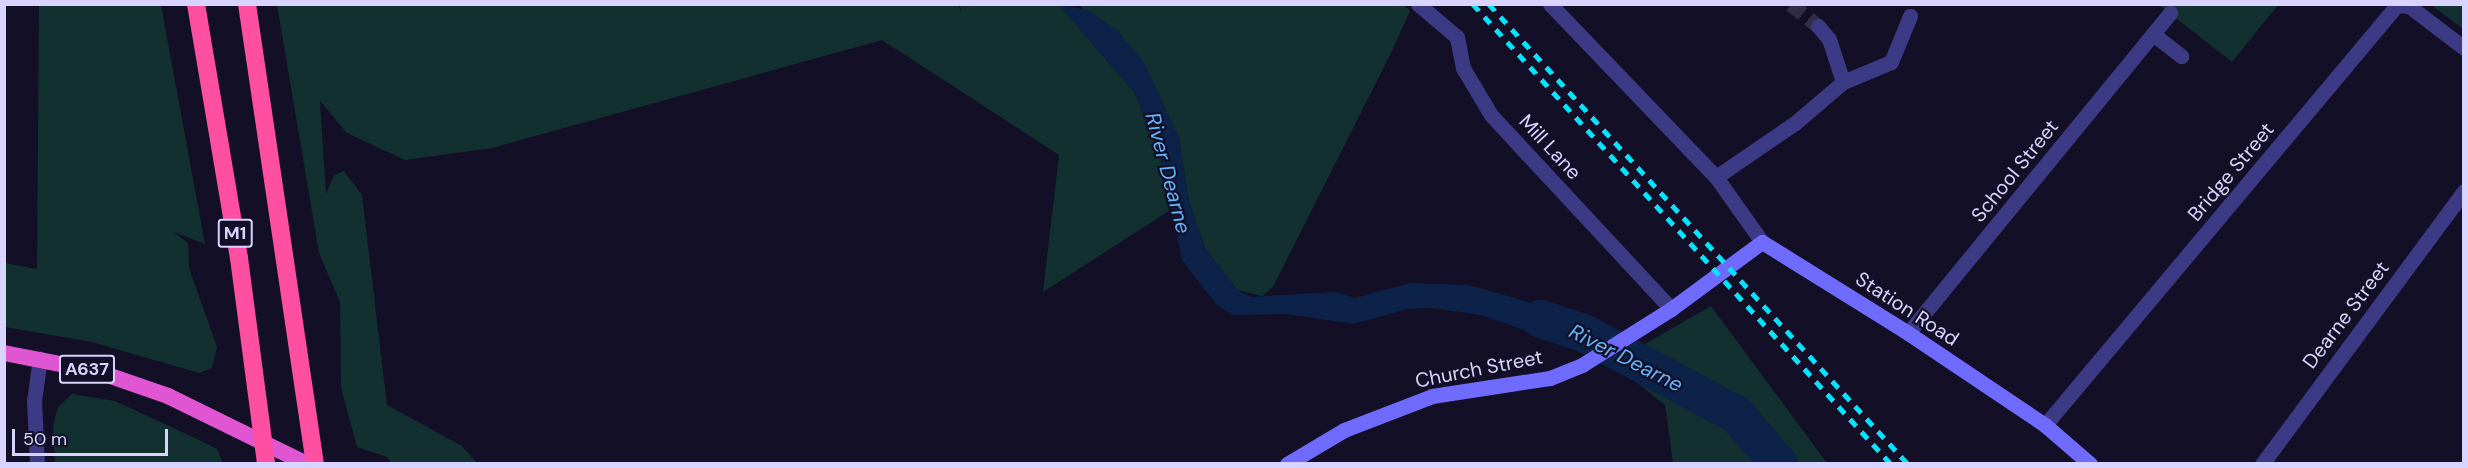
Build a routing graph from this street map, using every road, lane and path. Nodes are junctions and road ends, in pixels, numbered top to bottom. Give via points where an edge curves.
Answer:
1 (196, 4) edge
2 (247, 4) edge
3 (1418, 4) edge
4 (1550, 4) edge
5 (2170, 13) dead end
6 (1910, 16) dead end
7 (1818, 26) tunnel mouth
8 (2153, 34) junction
9 (2463, 48) edge
10 (2181, 56) dead end
11 (1843, 82) junction
12 (1716, 177) junction
13 (2463, 191) edge
14 (1762, 242) junction
15 (1671, 309) junction
16 (1908, 333) junction
17 (4, 352) edge
18 (40, 358) junction
19 (2045, 425) junction
20 (37, 464) edge
21 (266, 464) edge
22 (307, 464) edge
23 (315, 464) edge
24 (1287, 464) edge
25 (2090, 464) edge
26 (2262, 464) edge

1 - 21 highway, M1 via 239,258
2 - 23 highway, M1
3 - 15 street, Mill Lane via 1456,37 1477,98
4 - 12 street, Station Road
5 - 8 street, School Street
6 - 11 street via 1891,62
7 - 11 street via 1829,39
8 - 10 street
8 - 16 street, School Street
9 - 19 street, Bridge Street via 2409,6 2397,5
11 - 12 street via 1795,123
12 - 14 street, Station Road
13 - 26 street, Dearne Street
14 - 15 main road, Church Street
14 - 16 main road, Station Road
15 - 24 main road, Church Street via 1592,359 1550,378 1432,396 1344,430
16 - 19 main road, Station Road
17 - 18 highway, A637
18 - 20 street via 34,401
18 - 22 highway, A637 via 168,396
19 - 25 main road, Station Road

